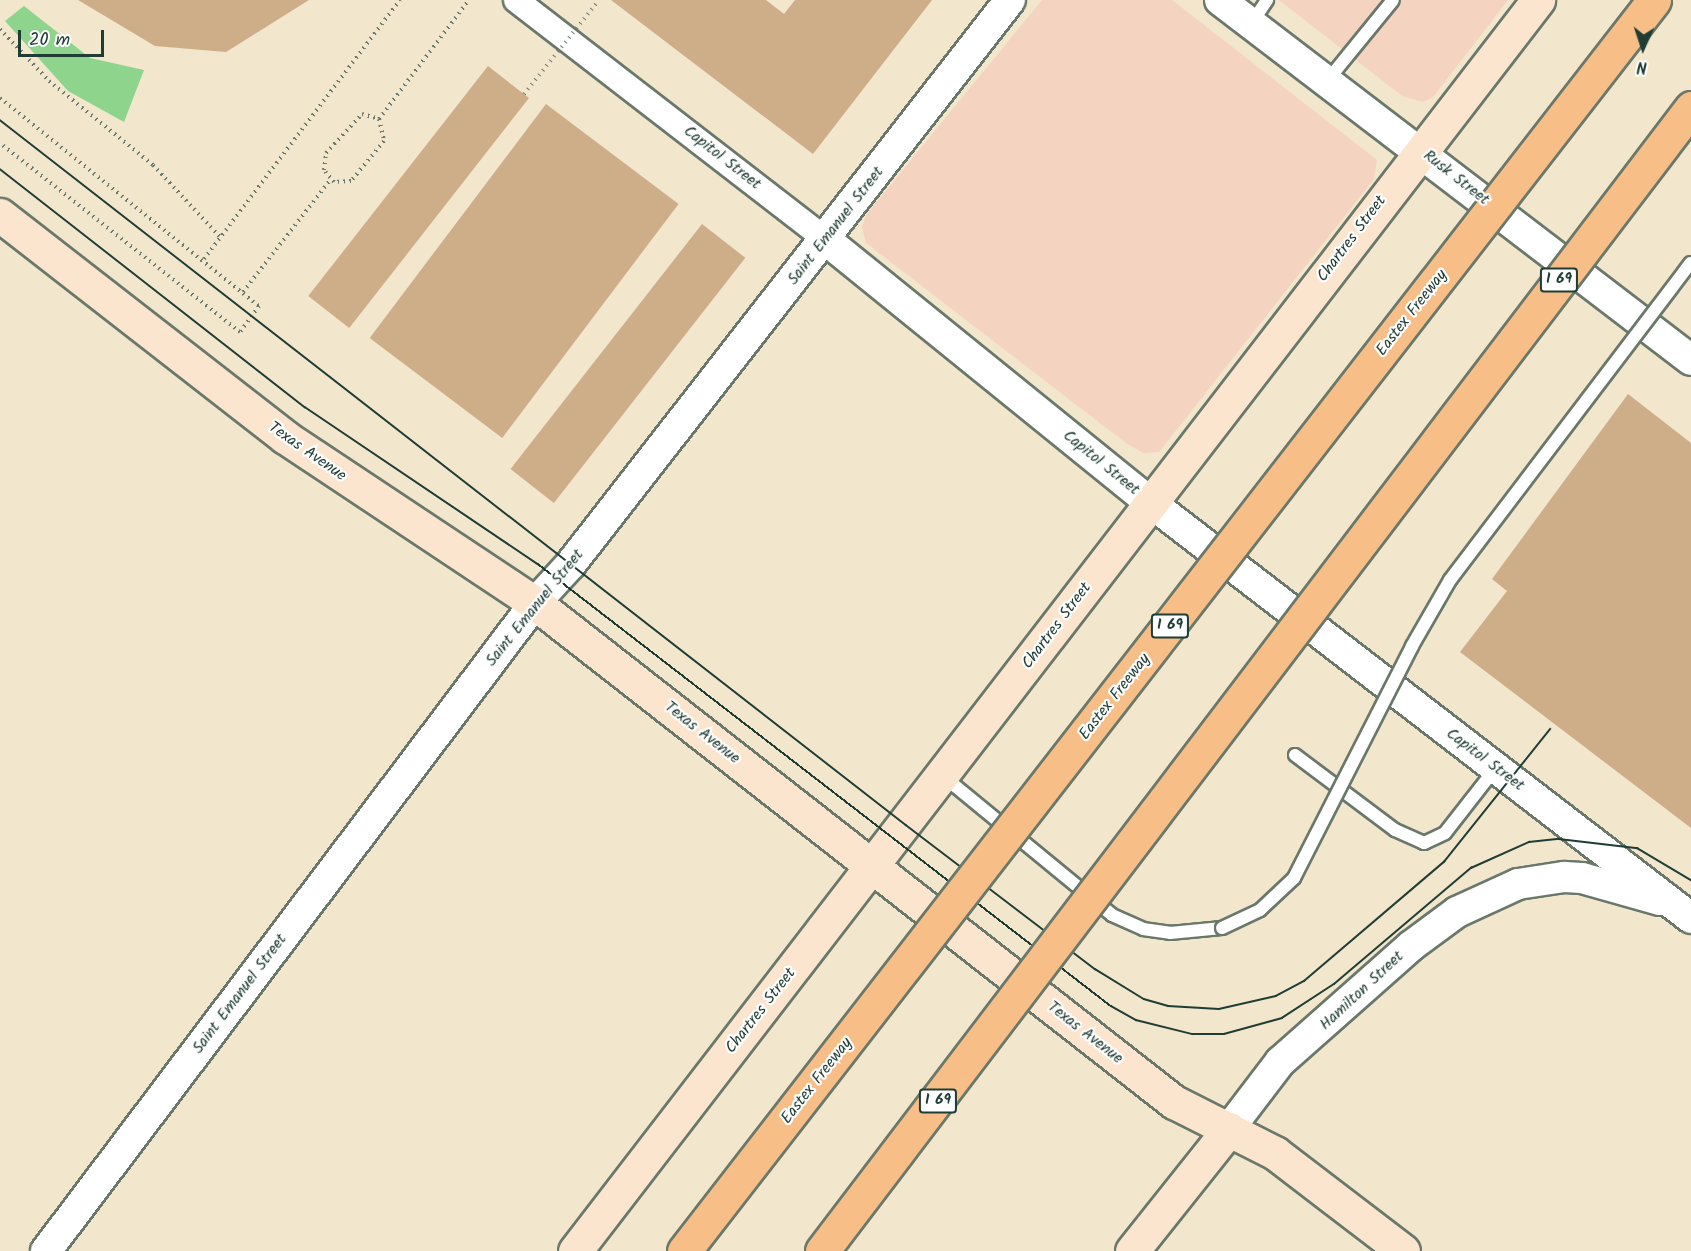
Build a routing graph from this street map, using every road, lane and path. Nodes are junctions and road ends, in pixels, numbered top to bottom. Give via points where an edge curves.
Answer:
1 (400, 0) edge
2 (470, 0) edge
3 (516, 0) edge
4 (599, 0) edge
5 (1010, 0) edge
6 (1220, 0) edge
7 (1393, 0) edge
8 (1538, 0) edge
9 (1654, 0) edge
10 (1259, 12) edge
11 (0, 29) edge
12 (1328, 81) junction
13 (524, 94) dead end
14 (0, 98) edge
15 (1691, 108) edge
16 (379, 119) junction
17 (0, 143) edge
18 (1420, 150) junction
19 (331, 179) junction
20 (0, 215) edge
21 (221, 238) junction
22 (826, 240) junction
23 (204, 259) junction
24 (1691, 263) edge
25 (243, 292) junction
26 (1691, 360) edge
27 (1151, 503) junction
28 (535, 603) junction
29 (1296, 755) dead end
30 (1495, 769) junction
31 (943, 776) junction
32 (873, 868) junction
33 (1681, 911) edge
34 (1229, 1129) junction
35 (46, 1251) edge
36 (575, 1251) edge
37 (684, 1251) edge
38 (822, 1251) edge
39 (1132, 1251) edge
40 (1403, 1251) edge

1 - 21 path
2 - 16 path
3 - 22 street, Capitol Street
4 - 13 path, bridge
5 - 22 street, Saint Emanuel Street
6 - 10 street, Rusk Street
7 - 12 lane
8 - 18 main road, Chartres Street
9 - 37 highway, Eastex Freeway / I 69, bridge
10 - 12 street, Rusk Street
11 - 21 path via 49,81 153,165
12 - 18 street, Rusk Street
14 - 23 path
15 - 38 highway, I 69, bridge
16 - 19 path via 386,134 371,157 351,181
16 - 19 path via 370,115 355,117 326,153 324,170
17 - 25 path via 240,332 259,306
18 - 26 street, Rusk Street
18 - 27 main road, Chartres Street
19 - 25 path
20 - 28 main road, Texas Avenue via 285,438
21 - 23 path
22 - 27 street, Capitol Street
22 - 28 street, Saint Emanuel Street via 576,558
23 - 25 path
24 - 31 lane, bridge via 1450,580 1412,646 1294,878 1260,910 1222,928 1170,933 1143,929 1112,915
27 - 30 street, Capitol Street
27 - 31 main road, Chartres Street
28 - 32 main road, Texas Avenue
28 - 35 street, Saint Emanuel Street
29 - 30 lane via 1401,834 1424,843 1445,833
30 - 33 street, Capitol Street
31 - 32 main road, Chartres Street
32 - 34 main road, Texas Avenue via 1174,1102
32 - 36 main road, Chartres Street
33 - 34 street, Hamilton Street via 1582,878 1564,877 1518,884 1457,912 1411,946 1280,1062
34 - 39 main road, Hamilton Street
34 - 40 main road, Texas Avenue via 1275,1153

